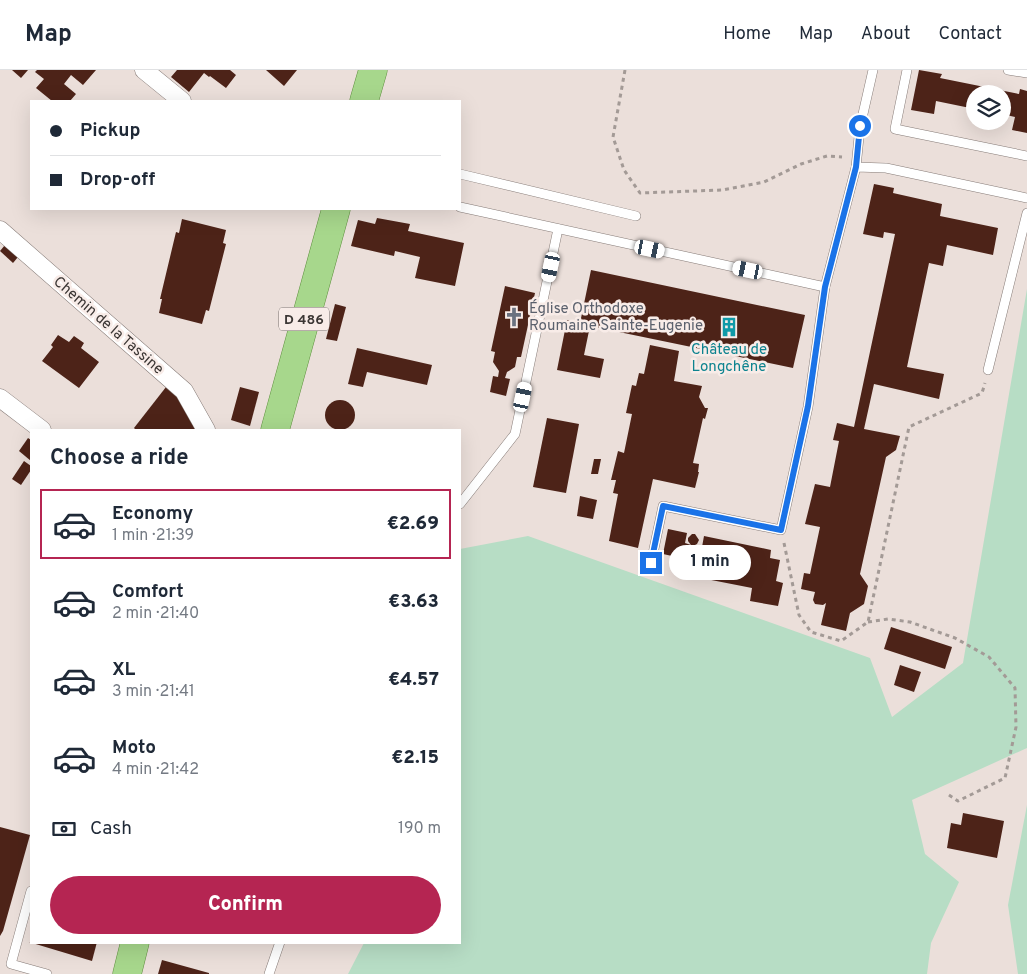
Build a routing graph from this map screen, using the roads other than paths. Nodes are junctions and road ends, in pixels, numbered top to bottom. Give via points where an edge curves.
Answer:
1 (144, 70) edge
2 (373, 70) edge
3 (873, 70) edge
4 (907, 70) edge
5 (1008, 70) edge
6 (1027, 73) edge
7 (181, 100) edge
8 (364, 100) edge
9 (1027, 156) edge
10 (857, 162) junction
11 (461, 174) edge
12 (1027, 198) edge
13 (461, 207) edge
14 (336, 210) edge
15 (1027, 213) edge
16 (636, 216) dead end
17 (0, 230) edge
18 (558, 230) junction
19 (825, 287) junction
20 (988, 370) dead end
21 (0, 398) edge
22 (41, 429) edge
23 (205, 429) edge
24 (275, 429) edge
25 (461, 503) edge
26 (651, 563) dead end
27 (30, 895) edge
28 (134, 944) edge
29 (279, 944) edge
30 (47, 974) edge
31 (127, 974) edge
32 (269, 974) edge

1 - 7 street
2 - 8 main road
3 - 10 lane via 860,126
4 - 9 lane via 895,129
5 - 6 lane
10 - 12 lane
10 - 19 lane
11 - 16 lane
13 - 18 lane
14 - 24 main road, D 486
15 - 20 lane
17 - 23 street, Chemin de la Tassine via 184,391
18 - 19 lane
18 - 25 lane via 515,434
19 - 26 lane via 808,406 781,530 663,506
21 - 22 street
27 - 30 lane via 11,964
28 - 31 main road
29 - 32 lane

